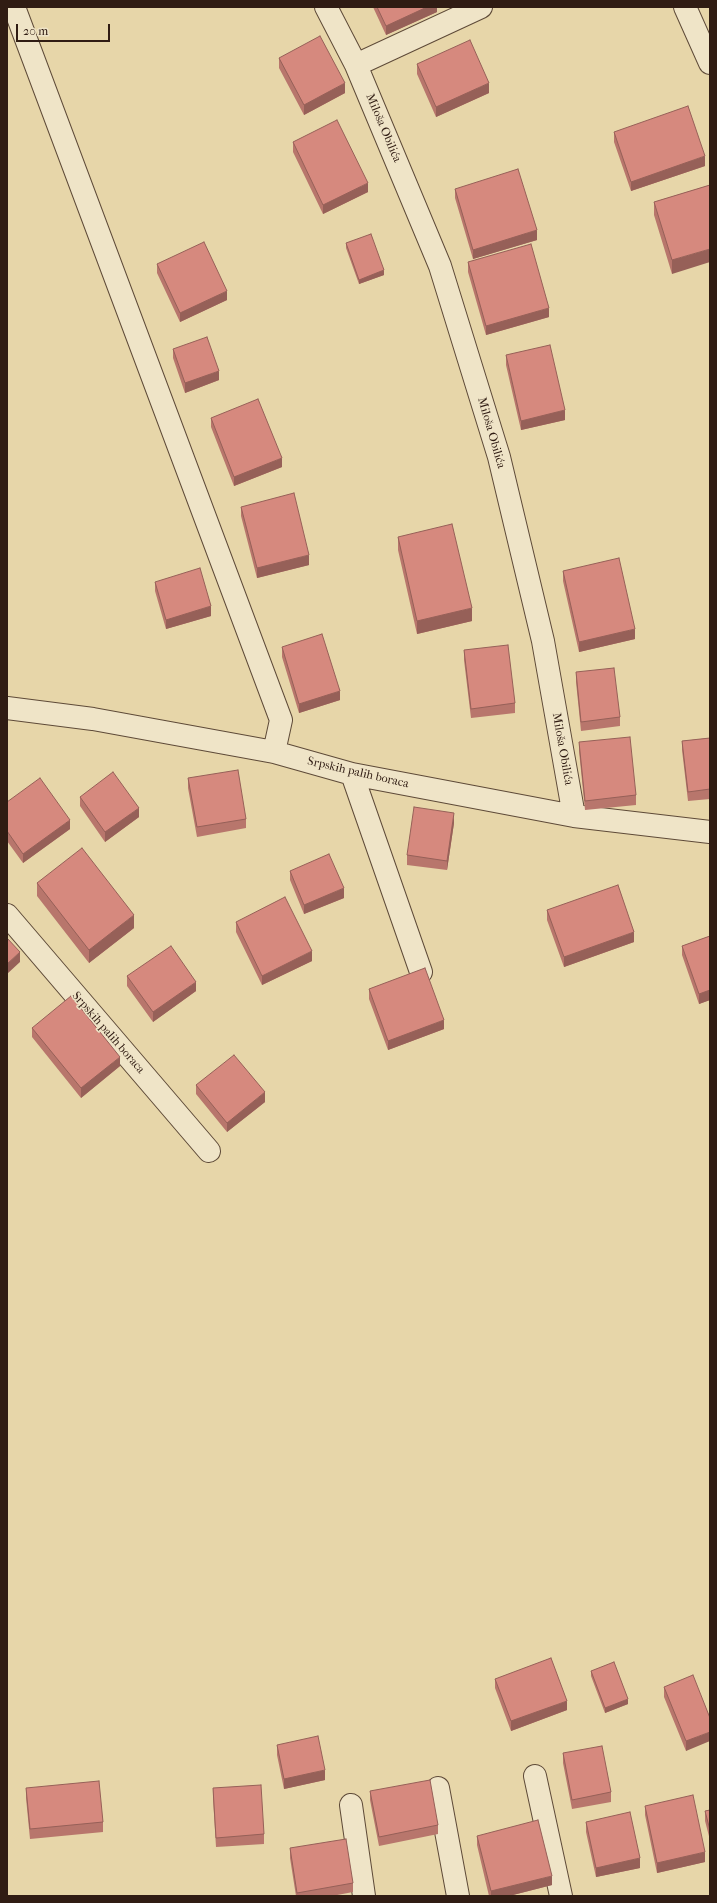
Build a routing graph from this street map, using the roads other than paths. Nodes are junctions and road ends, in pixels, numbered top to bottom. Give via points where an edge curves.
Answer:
1 (14, 7) edge
2 (326, 7) edge
3 (481, 7) edge
4 (685, 7) edge
5 (710, 63) edge
6 (356, 65) junction
7 (7, 708) edge
8 (274, 752) junction
9 (352, 774) junction
10 (574, 816) junction
11 (710, 832) edge
12 (7, 915) edge
13 (421, 972) edge
14 (209, 1151) dead end
15 (535, 1776) dead end
16 (438, 1788) dead end
17 (351, 1805) dead end
18 (364, 1896) edge
19 (458, 1896) edge
20 (560, 1896) edge

1 - 8 street via 281,720
2 - 6 street, Miloša Obilića
3 - 6 street
4 - 5 street
6 - 10 street, Miloša Obilića via 440,266 499,457 543,641
7 - 8 street, Srpskih palih boraca via 93,719
8 - 9 street, Srpskih palih boraca
9 - 10 street, Srpskih palih boraca
9 - 13 street
10 - 11 street, Srpskih palih boraca
12 - 14 street, Srpskih palih boraca
15 - 20 street
16 - 19 street
17 - 18 street

